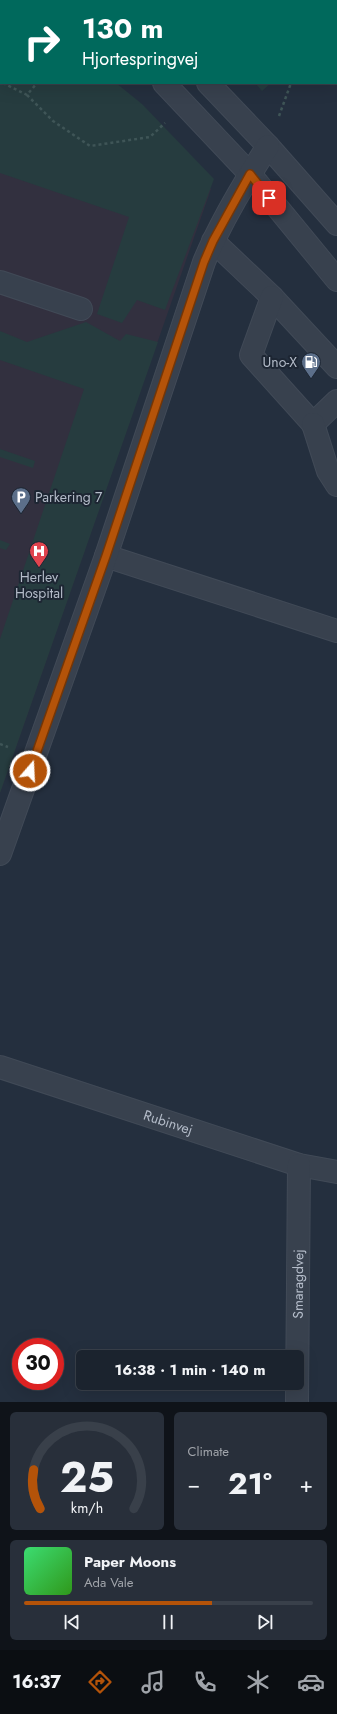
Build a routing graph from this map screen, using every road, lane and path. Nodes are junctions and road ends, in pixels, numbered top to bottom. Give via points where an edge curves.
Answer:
1 (5, 84) edge
2 (36, 84) edge
3 (165, 84) edge
4 (209, 84) edge
5 (27, 95) junction
6 (185, 105) junction
7 (268, 146) junction
8 (250, 174) junction
9 (337, 224) edge
10 (213, 241) junction
11 (337, 280) edge
12 (0, 282) edge
13 (272, 297) junction
14 (81, 309) dead end
15 (337, 366) edge
16 (336, 403) edge
17 (313, 424) junction
18 (337, 485) edge
19 (106, 556) junction
20 (337, 632) edge
21 (0, 854) edge
22 (0, 1066) edge
23 (299, 1165) junction
24 (337, 1172) edge
25 (297, 1402) edge

1 - 5 path
2 - 5 path
3 - 6 street
4 - 7 street
5 - 6 path via 52,121 90,146 150,137
6 - 8 street
7 - 8 street
7 - 9 street
8 - 10 street
8 - 11 street
10 - 13 street
10 - 19 street
12 - 14 street
13 - 15 street
13 - 17 street via 251,355
16 - 17 street
17 - 18 street via 328,471
19 - 20 street
19 - 21 street
22 - 23 street, Rubinvej
23 - 24 street, Rubinvej
23 - 25 street, Smaragdvej

